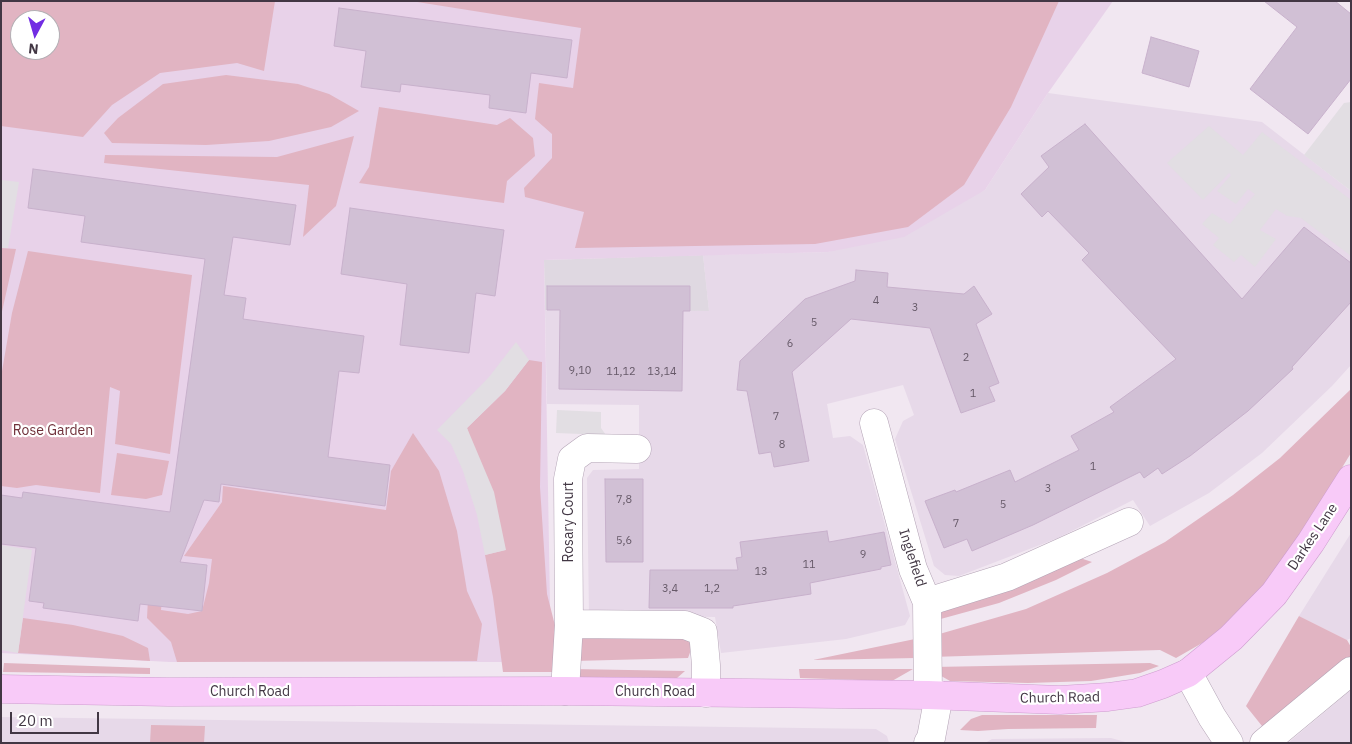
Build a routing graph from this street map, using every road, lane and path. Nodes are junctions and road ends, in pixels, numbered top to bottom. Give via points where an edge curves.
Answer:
1 (874, 423) dead end
2 (637, 449) dead end
3 (1351, 479) edge
4 (1129, 522) dead end
5 (1274, 594) joint
6 (927, 602) junction
7 (569, 624) junction
8 (1351, 671) edge
9 (1188, 673) junction
10 (1, 689) edge
11 (565, 691) junction
12 (706, 693) junction
13 (934, 695) junction
14 (928, 743) edge
15 (1229, 743) edge
16 (1264, 743) edge

1 - 6 street, Inglefield via 913,570
2 - 7 street, Rosary Court via 587,448 572,459 568,479
3 - 5 street, Darkes Lane via 1312,542
4 - 6 street via 1007,577
5 - 9 street, Church Road via 1231,638
6 - 13 street, Inglefield
7 - 11 street, Rosary Court
7 - 12 street via 685,625 703,632
8 - 16 street
9 - 13 street, Church Road via 1137,693 1108,698 1060,700
9 - 15 street
10 - 11 street, Church Road
11 - 12 street, Church Road
12 - 13 street, Church Road
13 - 14 street, Inglefield

